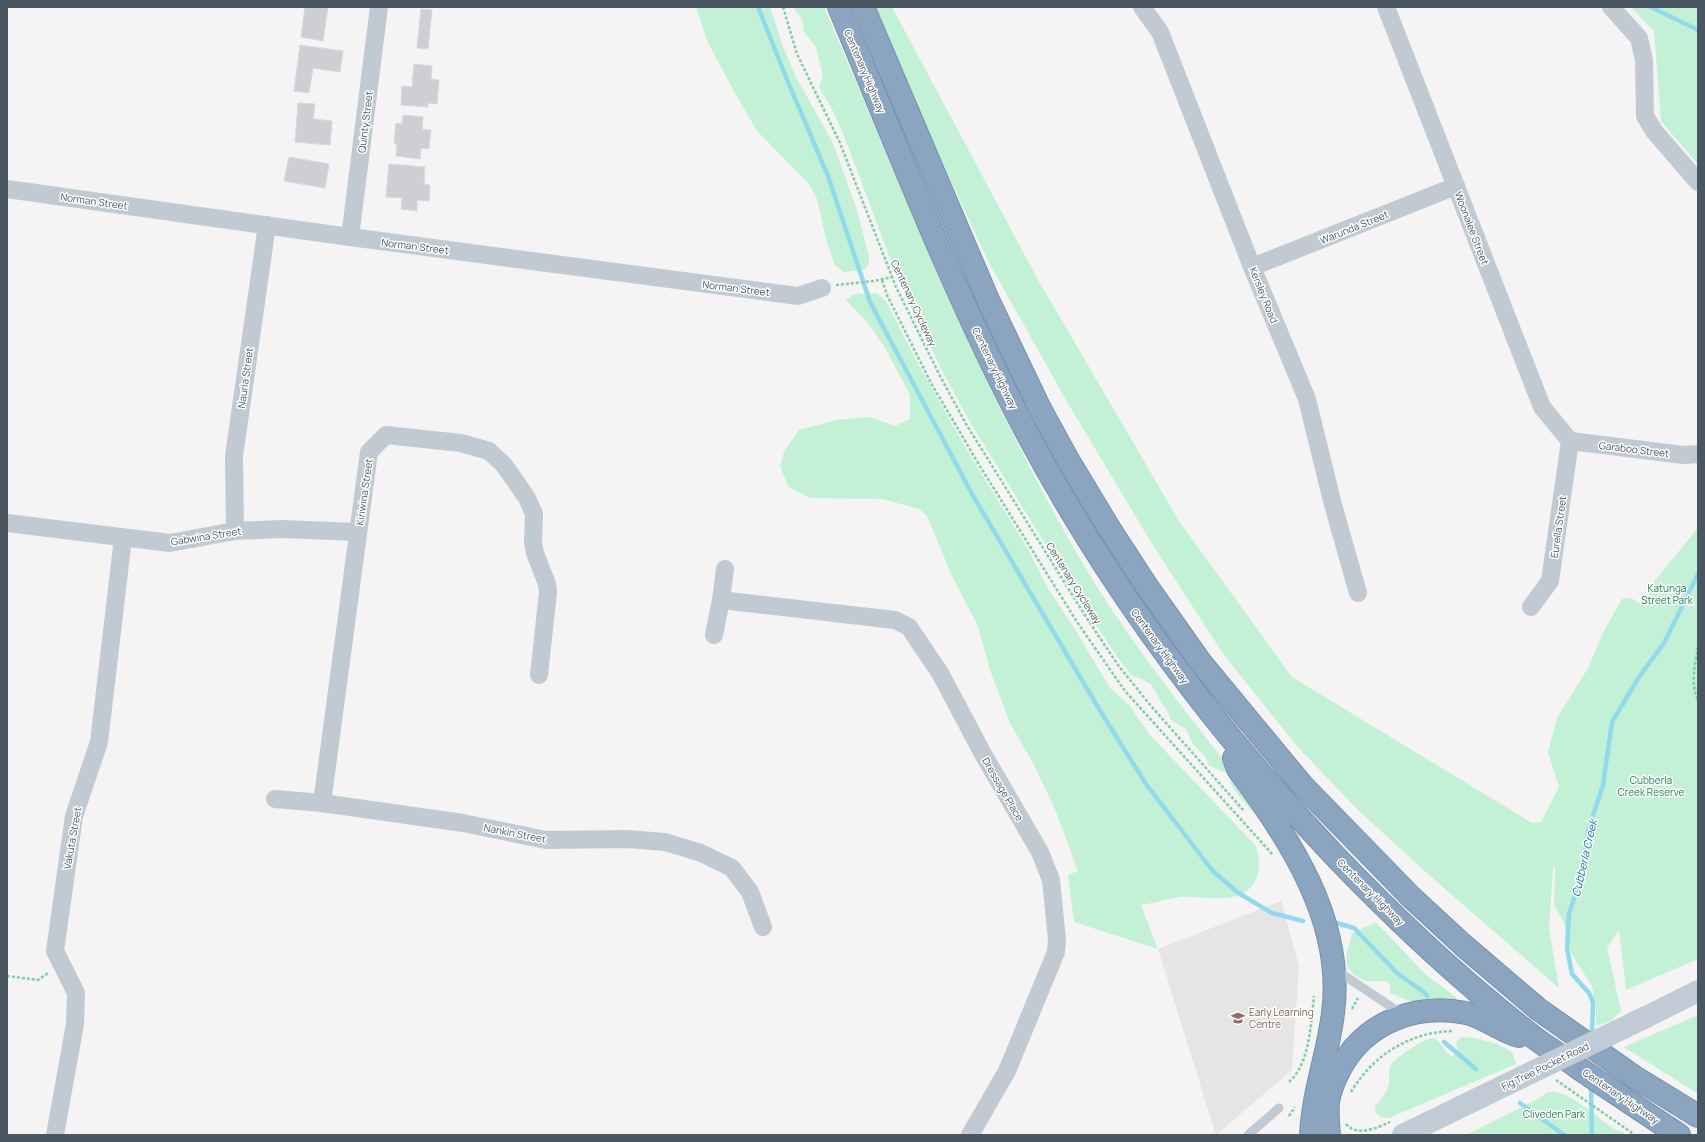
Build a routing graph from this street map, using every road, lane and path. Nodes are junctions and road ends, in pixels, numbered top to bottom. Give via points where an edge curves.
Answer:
1 (380, 7) edge
2 (783, 7) edge
3 (839, 7) edge
4 (863, 7) edge
5 (1142, 7) edge
6 (1386, 7) edge
7 (1611, 7) edge
8 (1698, 182) edge
9 (1456, 186) junction
10 (7, 189) edge
11 (267, 225) junction
12 (350, 237) junction
13 (1252, 267) junction
14 (892, 277) junction
15 (882, 280) junction
16 (842, 284) dead end
17 (822, 288) dead end
18 (1570, 441) junction
19 (1698, 454) edge
20 (7, 523) edge
21 (235, 531) junction
22 (358, 532) junction
23 (123, 538) junction
24 (725, 569) dead end
25 (1358, 593) dead end
26 (721, 600) junction
27 (1531, 607) dead end
28 (714, 635) dead end
29 (1698, 647) edge
30 (539, 675) dead end
31 (1698, 700) edge
32 (1227, 735) junction
33 (275, 799) dead end
34 (322, 803) junction
35 (1245, 812) dead end
36 (1275, 858) dead end
37 (763, 927) dead end
38 (61, 963) junction
39 (1335, 969) junction
40 (7, 976) edge
41 (1314, 995) dead end
42 (1694, 995) edge
43 (1403, 1015) junction
44 (1456, 1031) dead end
45 (1538, 1040) junction
46 (1551, 1076) dead end
47 (1289, 1082) dead end
48 (1348, 1096) dead end
49 (1305, 1101) junction
50 (1279, 1108) dead end
51 (1698, 1115) edge
52 (1287, 1117) dead end
53 (1337, 1128) edge
54 (1394, 1130) edge
55 (55, 1135) edge
56 (970, 1135) edge
57 (1248, 1135) edge
58 (1302, 1135) edge
59 (1311, 1135) edge
60 (1635, 1135) edge
61 (1679, 1135) edge

1 - 12 street, Quinty Street
2 - 14 path, Centenary Cycleway via 797,54 840,143
3 - 32 highway, Centenary Highway via 956,290 1029,436 1116,584 1147,630
4 - 51 highway via 1015,358 1068,460 1148,588 1201,663 1302,785 1411,897 1469,950 1538,1009 1613,1063
5 - 13 street, Kersley Road via 1160,32
6 - 9 street, Woonalee Street
7 - 8 street via 1639,38 1644,60 1645,116 1654,131
9 - 13 street, Warunda Street
9 - 18 street, Woonalee Street via 1542,407
10 - 11 street, Norman Street
11 - 12 street, Norman Street
11 - 21 street, Nauria Street via 234,456
12 - 17 street, Norman Street via 798,296
13 - 25 street, Kersley Road via 1307,399
14 - 15 path
14 - 35 path, Centenary Cycleway via 922,342 966,424 1086,617 1118,665 1151,706
15 - 16 path
15 - 36 path via 931,383 1077,622 1125,690
18 - 19 street, Garaboo Street via 1684,455
18 - 27 street, Eurella Street via 1550,581
20 - 23 street, Gabwina Street
21 - 22 street, Gabwina Street via 282,529
21 - 23 street, Gabwina Street via 170,543
22 - 30 street, Kiriwina Street via 369,452 386,434 461,443 489,451 504,465 527,498 534,514 535,553 547,584 548,598
22 - 34 street, Kiriwina Street
23 - 38 street, Vakuta Street via 99,742 74,816 55,951
24 - 26 street
26 - 28 street
26 - 56 street, Dressage Place via 895,620 909,627 940,673 1050,873 1056,952 1007,1071
29 - 31 path via 1694,680 1694,692
32 - 39 highway via 1238,769 1294,850 1308,878 1318,900
32 - 45 highway, Centenary Highway via 1296,815 1364,886 1468,983
33 - 34 street, Nankin Street
34 - 37 street, Nankin Street via 463,823 546,840 627,839 665,842 732,868 750,892
38 - 40 path via 38,980
38 - 55 street, Vakuta Street via 76,993 75,1024
39 - 43 lane
39 - 49 highway via 1335,999 1330,1034
41 - 47 path via 1302,1063 1295,1077
42 - 54 main road, Fig Tree Pocket Road, bridge via 1520,1078
43 - 45 highway via 1440,1010 1465,1013 1487,1020 1511,1034
43 - 53 highway via 1371,1032 1343,1063 1328,1100 1327,1113
44 - 48 path via 1418,1036 1389,1051 1366,1071
45 - 61 highway, Centenary Highway
46 - 60 path
49 - 52 path
49 - 58 highway
49 - 59 highway
50 - 57 lane
53 - 54 path via 1352,1128 1359,1131

